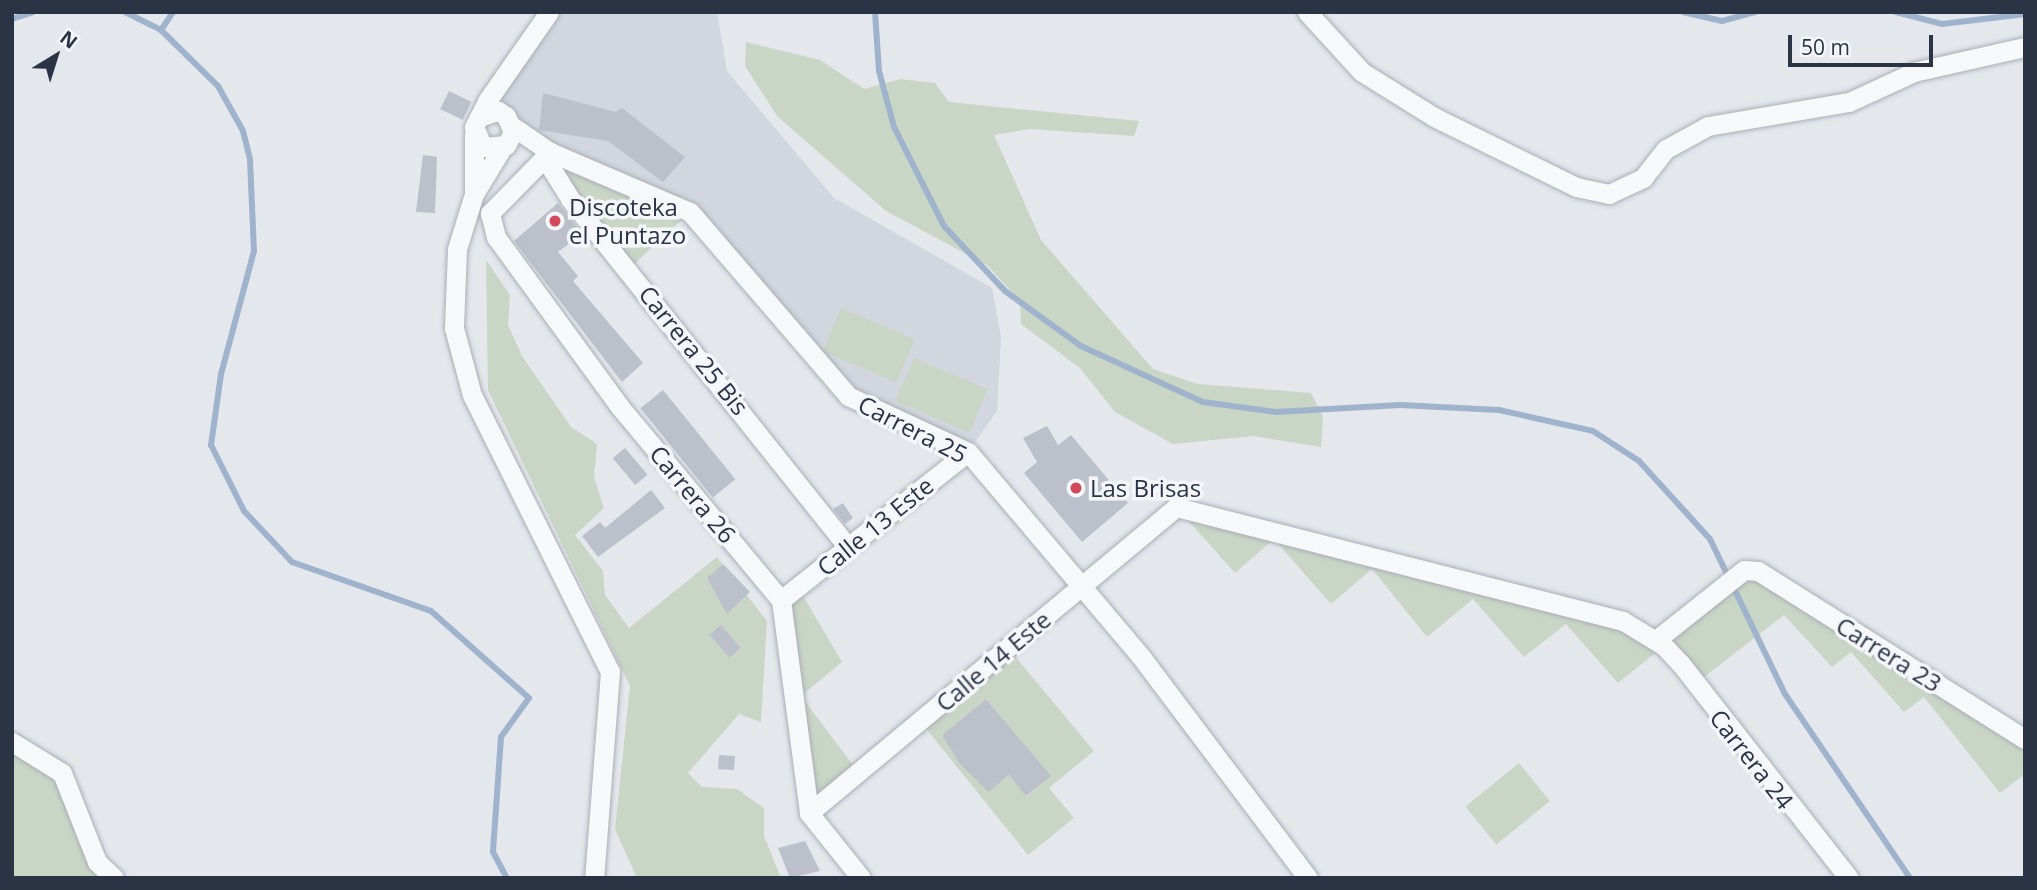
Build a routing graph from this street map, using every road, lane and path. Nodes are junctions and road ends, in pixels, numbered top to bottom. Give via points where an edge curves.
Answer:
1 (549, 12) edge
2 (1307, 12) edge
3 (2025, 47) edge
4 (500, 83) junction
5 (512, 125) junction
6 (477, 126) junction
7 (504, 146) junction
8 (547, 149) junction
9 (474, 194) junction
10 (968, 452) junction
11 (847, 545) junction
12 (1081, 587) junction
13 (781, 600) junction
14 (1656, 640) junction
15 (2025, 739) edge
16 (12, 742) edge
17 (809, 813) junction
18 (114, 878) edge
19 (594, 878) edge
20 (861, 878) edge
21 (1308, 878) edge
22 (1849, 878) edge

1 - 4 street
2 - 3 street via 1362,72 1434,117 1576,187 1609,194 1643,178 1666,149 1708,126 1849,102 1914,72
4 - 5 street
4 - 6 street
5 - 6 street, Carrera 25 via 498,111
5 - 7 street
5 - 8 street, Carrera 25
6 - 7 street via 483,147
6 - 9 street
7 - 8 street, Carrera 25
7 - 9 street
8 - 10 street, Carrera 25 via 690,212 848,396
8 - 11 street, Carrera 25 Bis via 551,168 570,199
8 - 13 street, Carrera 26 via 490,213 496,237 620,407
9 - 19 street via 457,249 454,328 459,362 610,672
10 - 11 street, Calle 13 Este
10 - 12 street, Carrera 25
11 - 13 street, Calle 13 Este
12 - 14 street, Calle 14 Este via 1176,507 1623,621
12 - 17 street, Calle 14 Este
12 - 21 street, Carrera 25
13 - 17 street
14 - 15 street, Carrera 23 via 1744,570 1752,571
14 - 22 street, Carrera 24
16 - 18 street via 62,773 97,862
17 - 20 street

